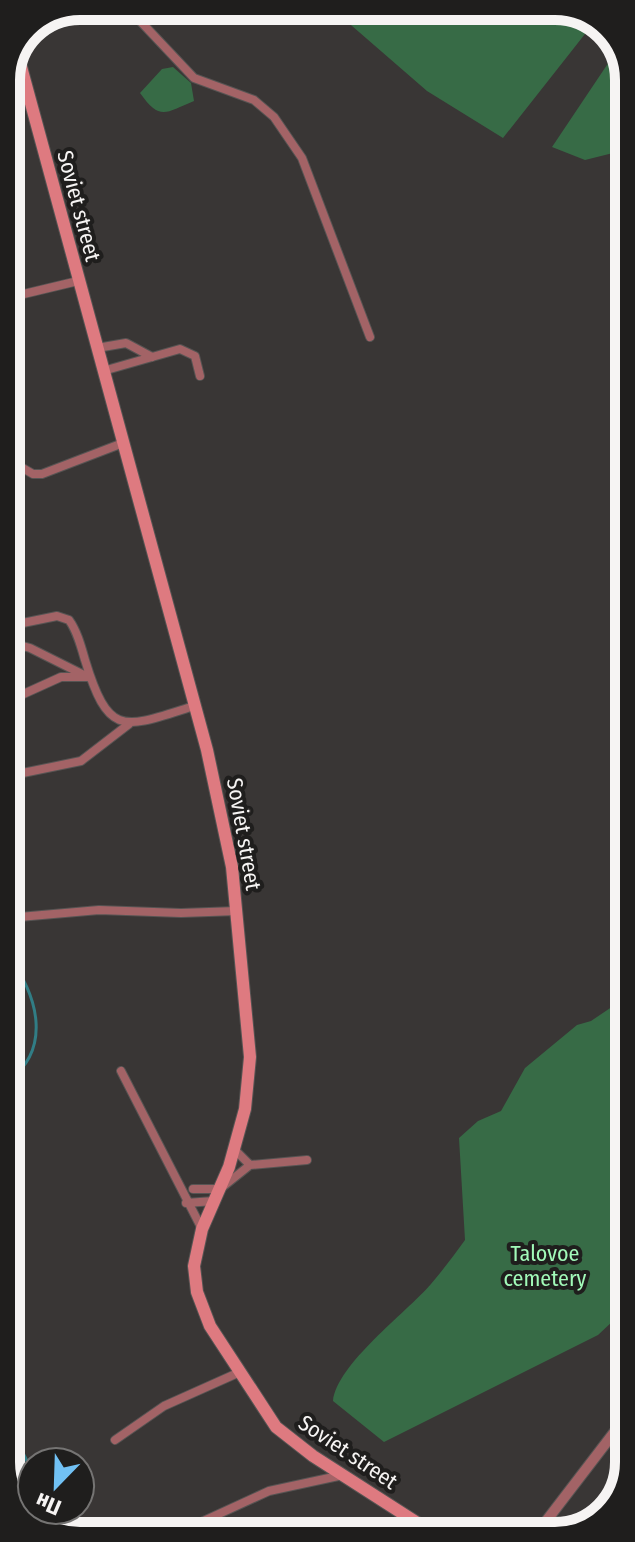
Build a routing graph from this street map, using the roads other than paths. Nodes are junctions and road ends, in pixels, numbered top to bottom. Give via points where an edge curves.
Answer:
1 (139, 20) edge
2 (21, 68) edge
3 (78, 281) junction
4 (20, 295) edge
5 (370, 337) dead end
6 (97, 348) junction
7 (152, 357) junction
8 (103, 371) junction
9 (200, 376) dead end
10 (123, 443) junction
11 (20, 466) edge
12 (20, 624) edge
13 (20, 645) edge
14 (90, 678) junction
15 (20, 696) edge
16 (194, 706) junction
17 (129, 724) junction
18 (20, 774) edge
19 (237, 911) junction
20 (20, 917) edge
21 (121, 1071) dead end
22 (234, 1149) junction
23 (307, 1160) dead end
24 (250, 1165) junction
25 (193, 1189) dead end
26 (217, 1195) junction
27 (186, 1203) junction
28 (202, 1229) junction
29 (240, 1372) junction
30 (615, 1431) edge
31 (115, 1440) dead end
32 (343, 1475) junction
33 (201, 1522) edge
34 (416, 1522) edge
35 (545, 1522) edge

1 - 5 street via 194,78 254,100 274,117 302,158
2 - 3 main road, Soviet street
3 - 4 street
3 - 6 main road, Soviet street
6 - 7 street via 126,343
6 - 8 main road, Soviet street
7 - 8 street
7 - 9 street via 188,350
8 - 10 main road, Soviet street
10 - 11 street via 42,474
10 - 16 main road, Soviet street
12 - 14 street via 57,616 69,620
13 - 14 street
14 - 15 street via 61,677
14 - 17 street via 101,707
16 - 17 street
16 - 19 main road, Soviet street
17 - 18 street via 81,761
19 - 20 street via 99,910
19 - 22 main road, Soviet street via 250,1057
21 - 27 street
22 - 24 street
22 - 26 main road, Soviet street
23 - 24 street
24 - 26 street
25 - 26 street
26 - 27 street
26 - 28 main road, Soviet street
27 - 28 street
28 - 29 main road, Soviet street via 194,1266 197,1292 210,1326
29 - 31 street via 164,1406
29 - 32 main road, Soviet street via 276,1427
30 - 35 street
32 - 33 street via 269,1491
32 - 34 main road, Soviet street

